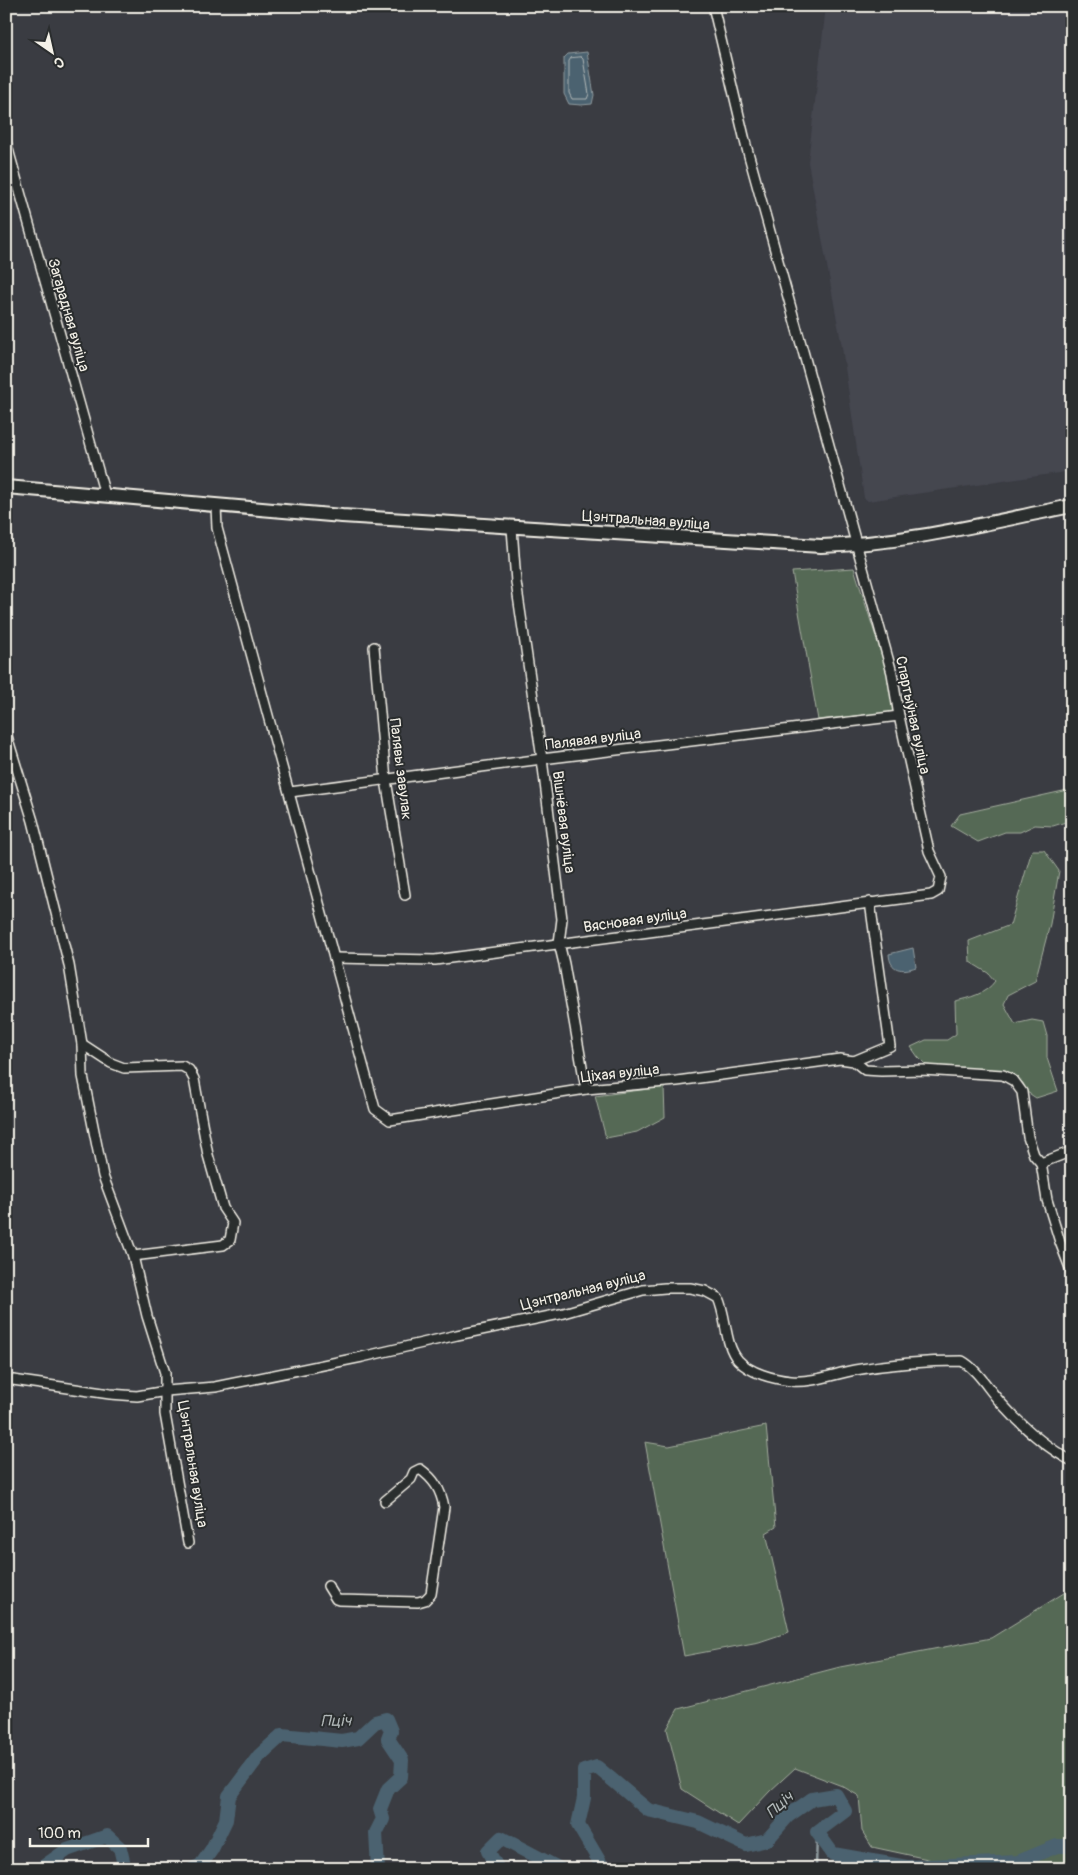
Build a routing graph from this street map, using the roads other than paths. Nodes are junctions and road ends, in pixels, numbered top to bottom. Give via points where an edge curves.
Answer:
1 (713, 6) edge
2 (6, 142) edge
3 (6, 486) edge
4 (104, 495) junction
5 (216, 506) junction
6 (1072, 506) edge
7 (512, 528) junction
8 (856, 545) junction
9 (374, 647) dead end
10 (899, 716) junction
11 (6, 733) edge
12 (542, 759) junction
13 (386, 780) junction
14 (290, 792) junction
15 (938, 891) joint
16 (405, 895) dead end
17 (870, 902) junction
18 (559, 944) junction
19 (334, 958) junction
20 (82, 1044) junction
21 (854, 1061) junction
22 (586, 1089) junction
23 (1072, 1151) edge
24 (1042, 1163) junction
25 (133, 1256) junction
26 (1072, 1273) edge
27 (6, 1379) edge
28 (166, 1391) junction
29 (1072, 1461) edge
30 (385, 1500) dead end
31 (188, 1542) dead end
32 (328, 1586) dead end

1 - 8 street, Спартыўная вуліца via 746,145
2 - 4 street, Загарадная вуліца
3 - 4 street, Цэнтральная вуліца
4 - 5 street, Цэнтральная вуліца
5 - 7 street, Цэнтральная вуліца
5 - 14 street via 217,528
6 - 8 street, Цэнтральная вуліца via 892,542
7 - 8 street, Цэнтральная вуліца via 789,545
7 - 12 street, Вішнёвая вуліца via 516,582
8 - 10 street, Спартыўная вуліца via 892,673
9 - 13 street, Палявы завулак
10 - 12 street, Палявая вуліца
10 - 15 street, Спартыўная вуліца via 929,851 941,877
11 - 20 street, Цэнтральная вуліца via 33,822 69,964
12 - 13 street, Палявая вуліца
12 - 18 street, Вішнёвая вуліца via 562,919
13 - 14 street, Палявая вуліца
13 - 16 street, Палявы завулак
14 - 19 street
15 - 17 street, Вясновая вуліца via 931,895
17 - 18 street, Вясновая вуліца
17 - 21 street via 890,1046
18 - 19 street, Вясновая вуліца via 435,960
18 - 22 street, Вішнёвая вуліца
19 - 22 street, Ціхая вуліца via 375,1108 390,1120
20 - 25 street, Цэнтральная вуліца via 83,1076 103,1176
20 - 25 street via 111,1064 124,1068 182,1066 189,1070 194,1079 208,1155 223,1208 233,1223 230,1240 223,1245
21 - 22 street, Ціхая вуліца via 840,1059 677,1081
21 - 24 street via 865,1070 923,1070 1003,1076 1014,1081 1022,1092 1028,1137 1034,1155
23 - 24 street
24 - 26 street via 1047,1200
25 - 28 street, Цэнтральная вуліца via 165,1373
27 - 28 street, Цэнтральная вуліца via 125,1396
28 - 29 street, Цэнтральная вуліца via 257,1379 560,1314 643,1290 681,1288 705,1291 718,1298 731,1348 738,1359 747,1367 770,1376 792,1381 888,1366 962,1361 1033,1434
28 - 31 street, Цэнтральная вуліца via 165,1414
30 - 32 street via 420,1469 430,1476 442,1494 444,1507 431,1594 418,1602 339,1600

